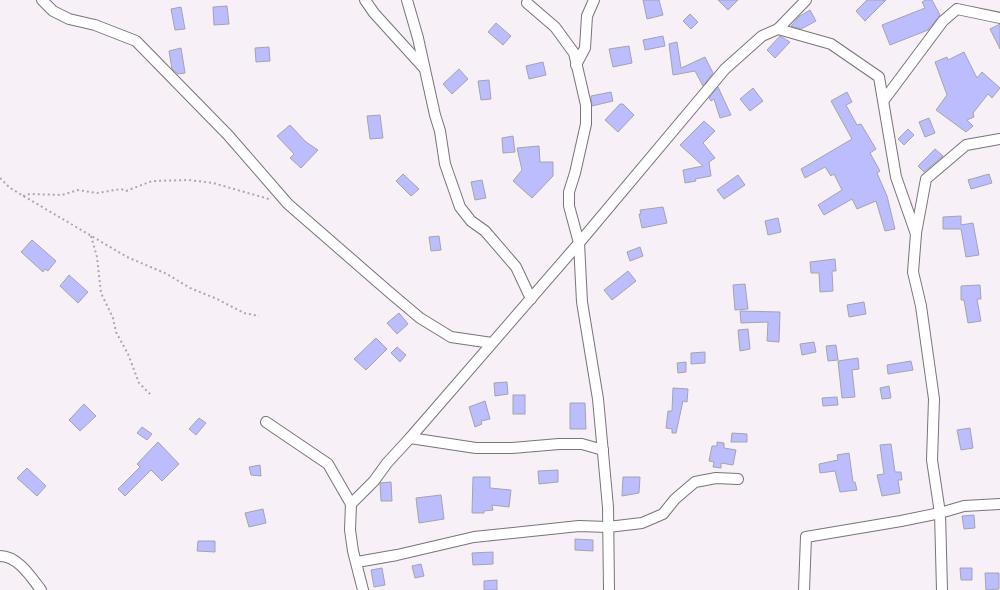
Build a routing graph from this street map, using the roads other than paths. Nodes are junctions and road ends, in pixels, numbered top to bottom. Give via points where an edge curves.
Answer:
1 (42, 0) edge
2 (365, 0) edge
3 (407, 0) edge
4 (594, 0) edge
5 (806, 0) edge
6 (527, 3) dead end
7 (1000, 18) edge
8 (778, 29) junction
9 (576, 65) junction
10 (424, 69) junction
11 (884, 100) junction
12 (1000, 139) edge
13 (916, 234) junction
14 (579, 243) junction
15 (531, 299) junction
16 (492, 343) junction
17 (266, 422) dead end
18 (410, 438) junction
19 (603, 450) junction
20 (738, 479) dead end
21 (351, 504) junction
22 (1000, 504) edge
23 (940, 513) junction
24 (608, 527) junction
25 (0, 556) edge
26 (357, 562) junction
27 (41, 590) edge
28 (364, 590) edge
29 (609, 590) edge
30 (804, 590) edge
31 (942, 590) edge

1 - 16 street via 53,11 69,19 95,25 136,41 228,135 288,204 420,318 451,337
2 - 10 street
3 - 10 street
4 - 9 street via 587,16 585,48
5 - 8 street
6 - 9 street via 564,37 574,53
7 - 11 street via 957,9 943,21
8 - 11 street via 831,44 879,77
8 - 14 street via 762,36 725,70
9 - 14 street via 586,105 586,124 569,192 569,206
10 - 15 street via 440,131 445,164 460,207 470,221 485,231 516,267
11 - 13 street via 896,177
12 - 13 street via 966,145 926,179
13 - 23 street via 913,272 921,306 934,399 932,460
14 - 15 street
14 - 19 street via 582,302 598,399
15 - 16 street
16 - 18 street
17 - 21 street via 328,464
18 - 19 street via 476,448 582,444
18 - 21 street
19 - 24 street
20 - 24 street via 716,478 695,482 675,499 663,514 642,523
21 - 26 street via 350,530
22 - 23 street via 964,506
23 - 30 street via 806,537
23 - 31 street
24 - 26 street via 579,526 474,537
24 - 29 street
25 - 27 street via 17,563
26 - 28 street

